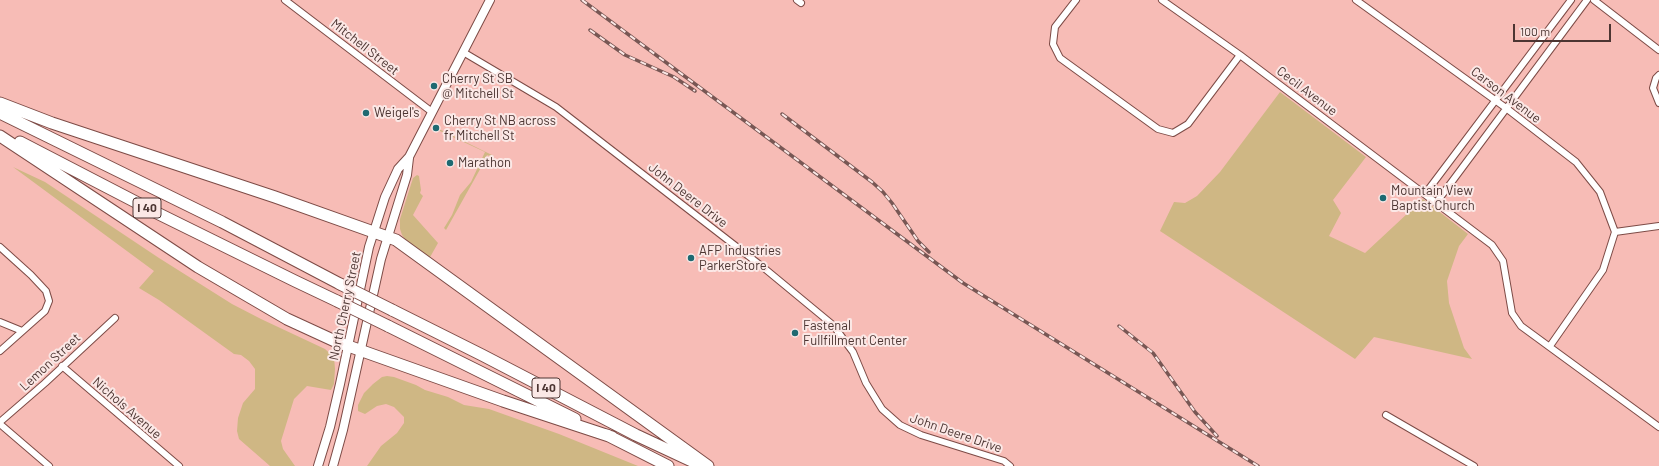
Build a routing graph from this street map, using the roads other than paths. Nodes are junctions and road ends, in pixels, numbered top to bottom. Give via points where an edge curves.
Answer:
1 (285, 0) edge
2 (1076, 0) edge
3 (1356, 0) edge
4 (1571, 0) edge
5 (1587, 0) edge
6 (1594, 0) edge
7 (488, 1) edge
8 (1166, 1) edge
9 (1538, 44) junction
10 (1659, 50) edge
11 (463, 52) junction
12 (1548, 53) junction
13 (1240, 55) junction
14 (1659, 75) edge
15 (1495, 100) junction
16 (0, 103) edge
17 (1659, 103) edge
18 (1506, 108) junction
19 (432, 112) junction
20 (0, 113) edge
21 (0, 132) edge
22 (0, 136) edge
23 (409, 158) junction
24 (1425, 194) junction
25 (1436, 203) junction
26 (1659, 226) edge
27 (374, 231) junction
28 (1615, 232) junction
29 (387, 236) junction
30 (0, 247) edge
31 (115, 318) dead end
32 (0, 322) edge
33 (22, 331) junction
34 (349, 346) junction
35 (1550, 346) junction
36 (361, 350) junction
37 (0, 351) edge
38 (62, 366) junction
39 (1386, 415) dead end
40 (0, 423) edge
41 (1659, 427) edge
42 (612, 438) junction
43 (49, 466) edge
44 (179, 466) edge
45 (318, 466) edge
46 (333, 466) edge
47 (668, 466) edge
48 (702, 466) edge
49 (708, 466) edge
50 (1010, 466) edge
51 (1474, 466) edge

1 - 19 street, Mitchell Street
2 - 13 street via 1055,28 1053,44 1060,58 1158,129 1173,133 1188,124
3 - 15 street, Carson Avenue
4 - 9 street
5 - 12 street
6 - 10 street
7 - 11 main road, North Cherry Street
8 - 13 street, Cecil Avenue
9 - 12 street
9 - 15 street
11 - 19 main road, North Cherry Street
11 - 50 street, John Deere Drive via 556,107 764,268 833,325 853,352 866,383 882,409 900,425 921,435 1004,461
12 - 18 street
13 - 24 street, Cecil Avenue
14 - 17 street via 1653,88
15 - 18 street, Carson Avenue
15 - 24 street
16 - 27 highway via 52,123
18 - 25 street
18 - 28 street, Carson Avenue via 1576,162 1600,192
19 - 23 main road, North Cherry Street
20 - 48 highway, I 40, bridge via 222,222 636,435
21 - 42 highway, I 40, bridge via 157,214
22 - 34 highway via 198,267 287,319
23 - 27 main road, North Cherry Street via 398,169
23 - 29 main road, North Cherry Street
24 - 25 street, Cecil Avenue
25 - 35 street, Cecil Avenue via 1492,245 1503,261 1512,313 1521,326
26 - 28 street
27 - 29 highway
27 - 34 main road, North Cherry Street
28 - 35 street via 1603,270
29 - 36 main road, North Cherry Street
29 - 49 highway
30 - 33 street via 46,291 49,301 45,311
31 - 38 street, Lemon Street
32 - 33 street
33 - 37 street
34 - 36 highway
34 - 45 main road, North Cherry Street
35 - 41 street, Cecil Avenue
36 - 42 highway
36 - 46 main road, North Cherry Street
38 - 40 street, Lemon Street
38 - 44 street, Nichols Avenue
39 - 51 street
40 - 43 street
42 - 47 highway, I 40

